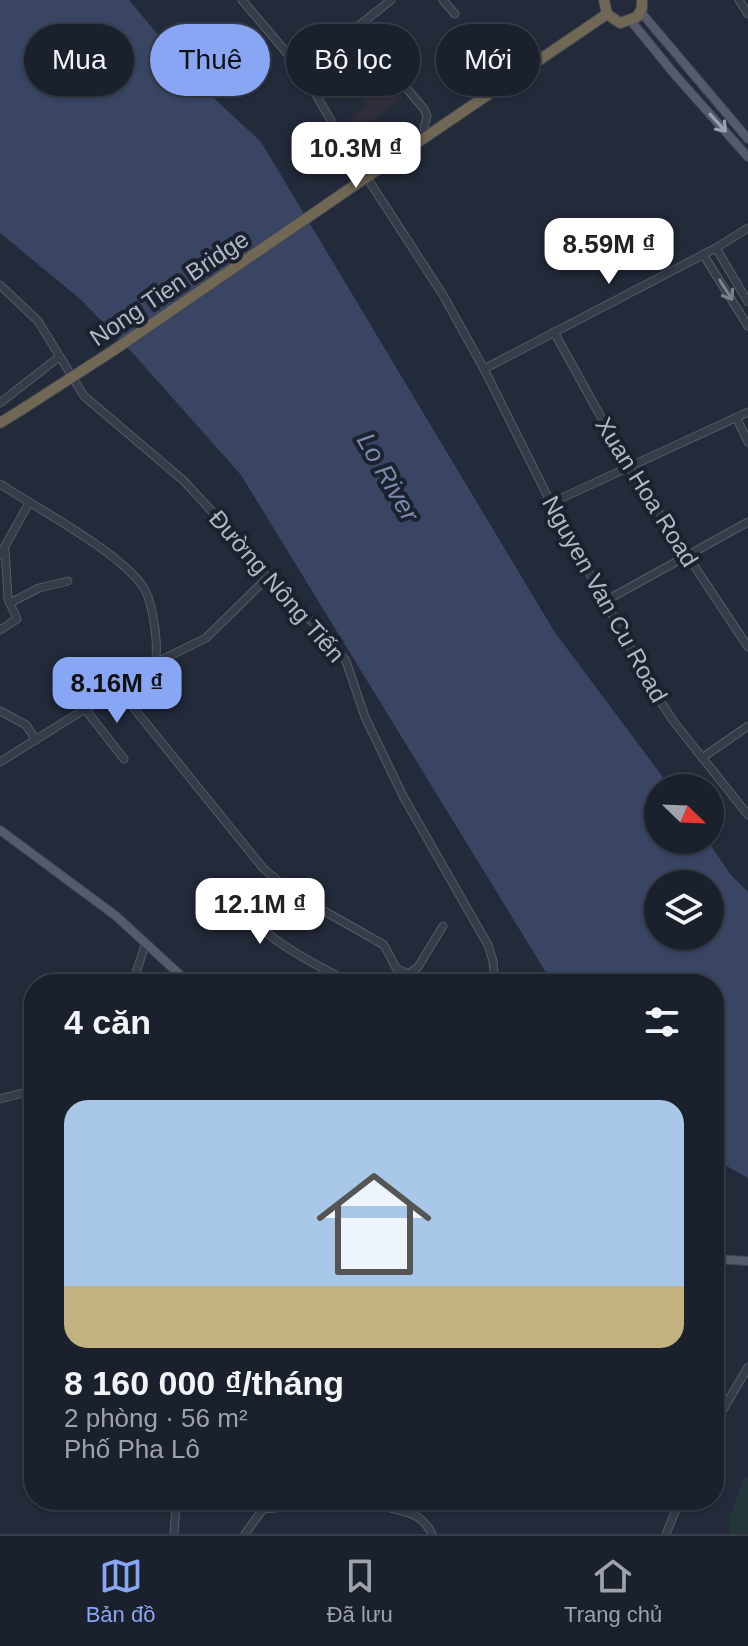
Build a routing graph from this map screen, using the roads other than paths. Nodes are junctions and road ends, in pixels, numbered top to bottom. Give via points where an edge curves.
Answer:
1 (242, 0) edge
2 (391, 0) edge
3 (443, 0) edge
4 (604, 0) edge
5 (739, 0) edge
6 (642, 3) edge
7 (747, 12) edge
8 (455, 14) dead end
9 (607, 14) junction
10 (631, 21) junction
11 (361, 24) edge
12 (286, 52) edge
13 (317, 96) edge
14 (413, 96) edge
15 (426, 137) junction
16 (748, 139) edge
17 (748, 157) edge
18 (748, 228) edge
19 (716, 248) junction
20 (703, 254) junction
21 (0, 285) edge
22 (748, 302) edge
23 (748, 326) edge
24 (554, 332) junction
25 (59, 357) junction
26 (484, 369) junction
27 (0, 403) edge
28 (748, 412) edge
29 (736, 417) junction
30 (0, 423) edge
31 (748, 442) edge
32 (628, 466) junction
33 (0, 484) edge
34 (29, 503) junction
35 (551, 503) junction
36 (748, 522) edge
37 (2, 552) edge
38 (687, 558) junction
39 (267, 578) junction
40 (68, 581) dead end
41 (607, 600) junction
42 (10, 603) junction
43 (0, 630) edge
44 (744, 634) edge
45 (748, 647) edge
46 (155, 663) junction
47 (120, 691) junction
48 (85, 709) junction
49 (0, 711) edge
50 (748, 726) edge
51 (36, 740) junction
52 (702, 758) junction
53 (124, 759) dead end
54 (0, 762) edge
55 (748, 815) edge
56 (0, 830) edge
57 (274, 877) junction
58 (443, 926) dead end
59 (146, 943) junction
60 (135, 974) edge
61 (179, 974) edge
62 (333, 974) edge
63 (494, 974) edge
64 (24, 1093) edge
65 (0, 1099) edge
66 (724, 1260) edge
67 (748, 1261) edge
68 (748, 1367) edge
69 (724, 1408) edge
70 (176, 1510) edge
71 (262, 1510) edge
72 (397, 1510) edge
73 (676, 1510) edge
74 (174, 1534) edge
75 (245, 1534) edge
76 (432, 1534) edge
77 (666, 1534) edge

1 - 12 street, Nguyen Van Cu Road
2 - 11 street
3 - 8 street
4 - 9 highway
5 - 7 street
6 - 10 highway
6 - 16 main road
9 - 10 highway via 620,23
9 - 15 highway, Nong Tien Bridge
10 -> 17 main road
13 - 26 street, Nguyen Van Cu Road
14 - 15 street via 427,116
15 - 30 highway, Nong Tien Bridge, bridge
18 - 19 street
19 - 20 street
19 - 22 street
20 -> 23 street
20 - 24 street
21 - 25 street, Đường Nông Tiến via 38,321
24 - 26 street
24 - 32 street, Xuan Hoa Road
25 - 27 street
25 - 39 street, Đường Nông Tiến via 84,396 184,481
26 - 35 street, Nguyen Van Cu Road
28 - 29 street
29 - 31 street
29 - 32 street
32 - 35 street
32 - 38 street, Xuan Hoa Road
33 - 34 street
34 - 37 street
34 - 46 street via 116,559 144,587
35 - 41 street, Nguyen Van Cu Road
36 - 38 street
37 - 42 street
38 - 41 street
38 - 44 street, Xuan Hoa Road
39 - 46 street via 206,638
39 - 63 street, Đường Nông Tiến via 346,661 365,717 403,796 488,945
40 - 42 street
41 - 52 street, Nguyen Van Cu Road via 657,696
42 - 43 street via 17,620
44 - 45 street, Xuan Hoa Road
46 - 47 street
47 - 48 street
47 - 57 street
48 - 51 street
48 - 53 street
49 - 51 street via 26,725
50 - 52 street
51 - 54 street
52 - 55 street, Nguyen Van Cu Road
56 - 59 main road
57 - 58 street via 289,891 384,945 396,968 408,974
57 - 62 street via 248,904 249,913 276,941
59 - 60 street
59 - 61 main road
64 - 65 street
66 - 67 main road
68 - 69 street
70 - 74 street
71 - 75 street
72 - 76 street via 417,1515
73 - 77 street

